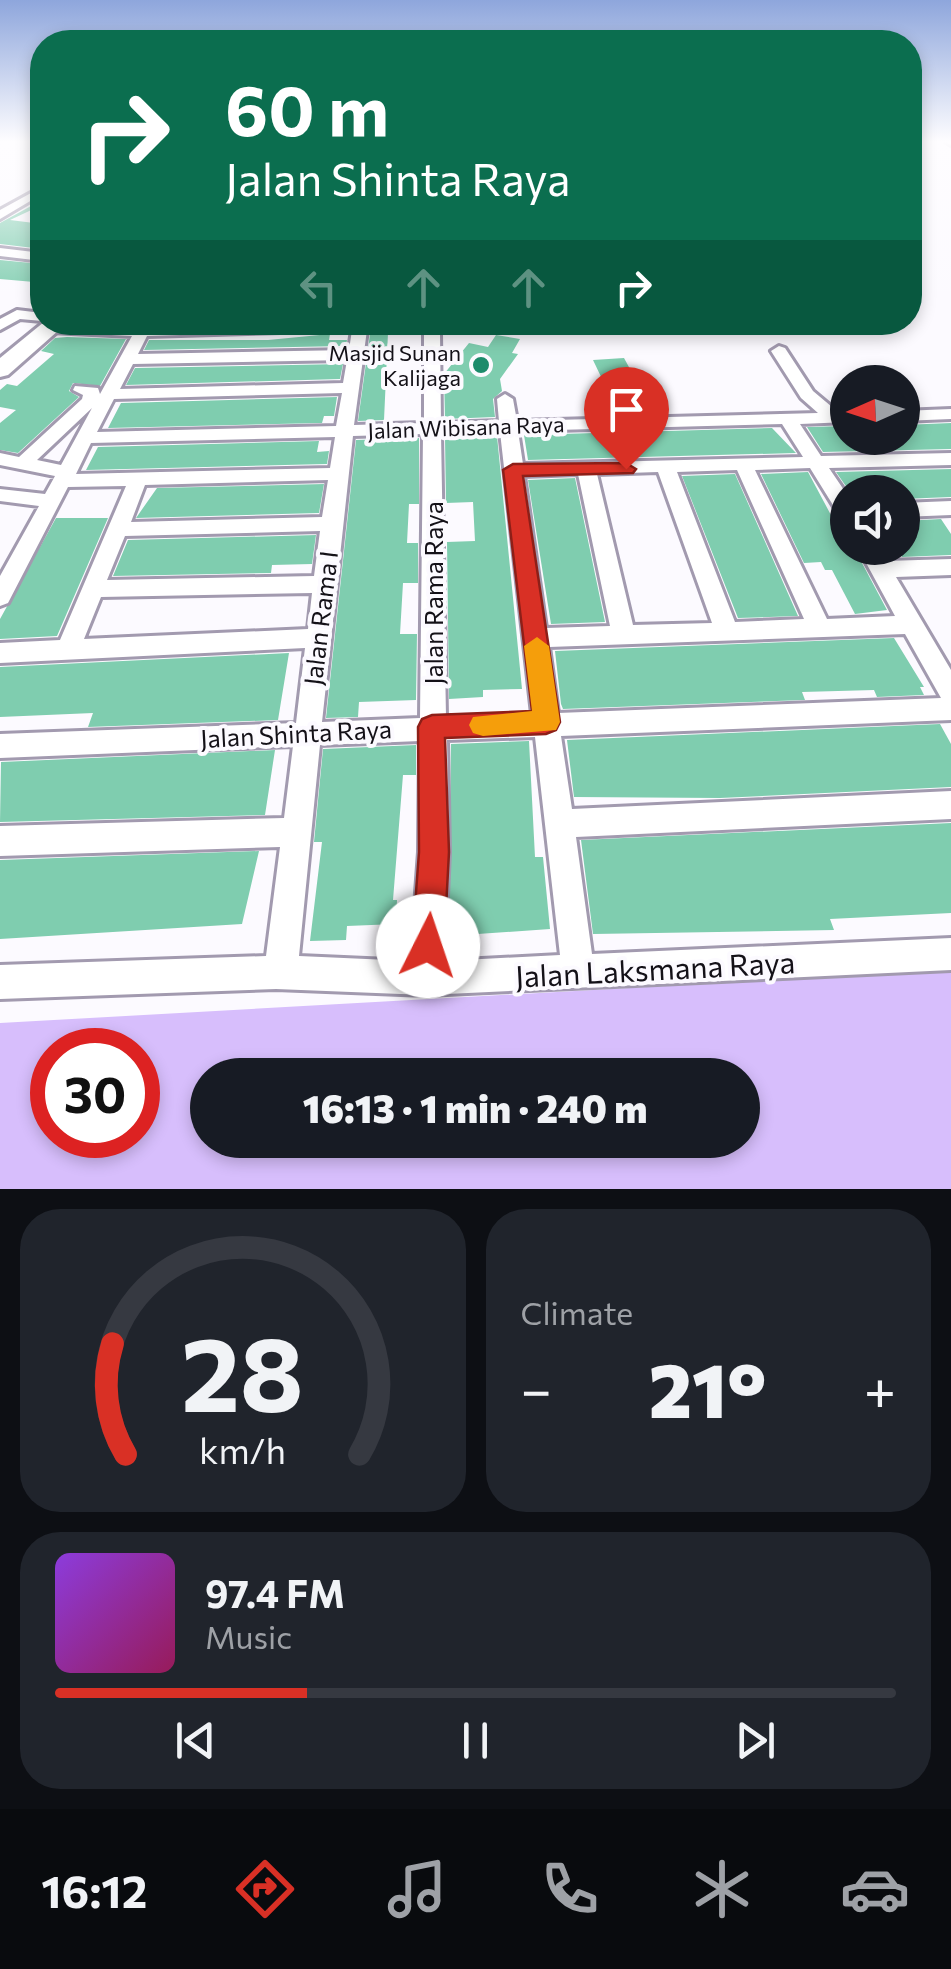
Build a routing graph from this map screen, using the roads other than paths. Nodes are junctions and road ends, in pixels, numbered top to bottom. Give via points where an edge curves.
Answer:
1 (30, 197) edge
2 (0, 215) edge
3 (0, 252) edge
4 (30, 256) edge
5 (30, 318) edge
6 (0, 326) edge
7 (37, 335) edge
8 (140, 335) edge
9 (367, 335) edge
10 (428, 335) edge
11 (779, 351) dead end
12 (357, 355) junction
13 (128, 359) junction
14 (0, 370) edge
15 (353, 388) junction
16 (81, 390) dead end
17 (109, 394) junction
18 (505, 399) dead end
19 (830, 410) edge
20 (951, 414) edge
21 (920, 415) edge
22 (830, 417) edge
23 (788, 419) junction
24 (508, 426) junction
25 (434, 428) junction
26 (346, 430) junction
27 (85, 438) junction
28 (0, 459) edge
29 (951, 459) edge
30 (814, 462) junction
31 (22, 463) junction
32 (744, 466) junction
33 (666, 468) junction
34 (513, 470) junction
35 (587, 470) junction
36 (340, 474) junction
37 (138, 479) junction
38 (61, 485) junction
39 (830, 487) edge
40 (0, 496) edge
41 (951, 508) edge
42 (920, 509) edge
43 (331, 524) junction
44 (118, 529) junction
45 (879, 565) edge
46 (951, 567) edge
47 (881, 569) junction
48 (324, 584) junction
49 (92, 589) junction
50 (0, 597) edge
51 (913, 625) junction
52 (821, 630) junction
53 (728, 634) junction
54 (624, 636) junction
55 (318, 638) junction
56 (536, 638) junction
57 (68, 649) junction
58 (0, 654) edge
59 (951, 693) edge
60 (951, 708) edge
61 (546, 722) junction
62 (432, 727) junction
63 (306, 733) junction
64 (0, 746) edge
65 (951, 805) edge
66 (558, 824) junction
67 (294, 832) junction
68 (0, 841) edge
69 (951, 954) edge
70 (578, 971) junction
71 (281, 972) junction
72 (426, 978) junction
73 (0, 982) edge

1 - 2 street
3 - 4 street
5 - 6 street via 17,314
7 - 14 main road
8 - 13 street
9 - 12 street, Jalan Rama I
10 - 25 street, Jalan Rama Raya
11 - 19 street via 807,394
12 - 13 street
12 - 15 street, Jalan Rama I
13 - 17 street
15 - 17 street
15 - 26 street, Jalan Rama I
16 - 31 street via 92,392 90,401
17 - 27 street
18 - 24 street
20 - 21 street
22 - 23 street, Jalan Wibisana Raya
23 - 24 street, Jalan Wibisana Raya
23 - 30 street
24 - 25 street, Jalan Wibisana Raya
24 - 34 street
25 - 26 street, Jalan Wibisana Raya
25 - 62 street, Jalan Rama Raya
26 - 27 street, Jalan Wibisana Raya
26 - 36 street, Jalan Rama I
27 - 38 street
28 - 31 street
29 - 30 street
30 - 32 street
30 - 39 street
31 - 38 street
32 - 33 street
32 - 52 street
33 - 35 street
33 - 53 street
34 - 35 street
34 - 56 street
35 - 54 street
36 - 37 street
36 - 43 street, Jalan Rama I
37 - 38 street
37 - 44 street
38 - 40 street
38 - 50 street
41 - 42 street
43 - 44 street
43 - 48 street, Jalan Rama I
44 - 49 street
45 - 47 street
46 - 47 street
47 - 51 street
48 - 49 street
48 - 55 street, Jalan Rama I
49 - 57 street
51 - 52 street
51 - 59 street
52 - 53 street
53 - 54 street
54 - 56 street
55 - 57 street
55 - 63 street, Jalan Rama I
56 - 61 street
57 - 58 street
60 - 61 street, Jalan Shinta Raya
61 - 62 street, Jalan Shinta Raya
61 - 66 street
62 - 63 street, Jalan Shinta Raya
62 - 72 street, Jalan Rama Raya
63 - 64 street, Jalan Shinta Raya
63 - 67 street, Jalan Rama I
65 - 66 street
66 - 70 street
67 - 68 street
67 - 71 street, Jalan Rama I
69 - 70 street, Jalan Laksmana Raya
70 - 72 street, Jalan Laksmana Raya
71 - 72 street, Jalan Laksmana Raya
71 - 73 street, Jalan Laksmana Raya

